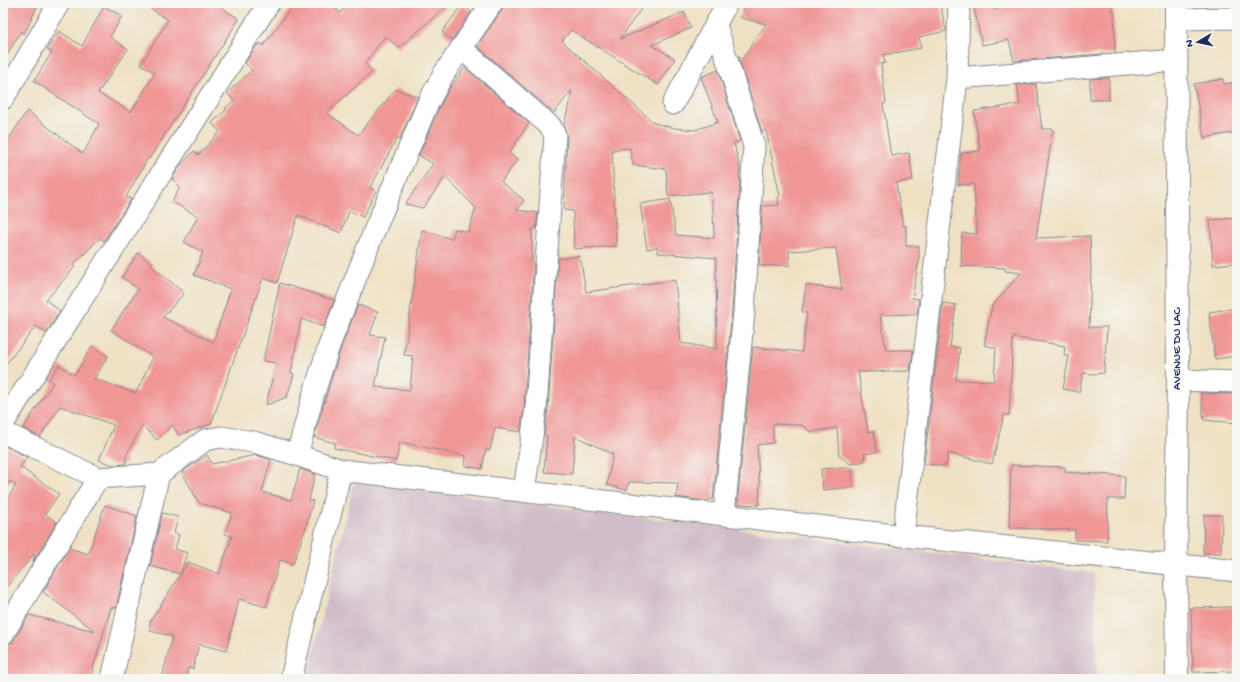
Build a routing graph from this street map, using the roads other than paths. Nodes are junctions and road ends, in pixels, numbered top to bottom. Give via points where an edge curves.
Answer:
1 (59, 3) edge
2 (269, 3) edge
3 (492, 3) edge
4 (727, 3) edge
5 (959, 3) edge
6 (1176, 11) edge
7 (1237, 18) edge
8 (716, 25) junction
9 (461, 48) junction
10 (1177, 60) junction
11 (957, 78) junction
12 (3, 99) edge
13 (674, 104) dead end
14 (1178, 380) junction
15 (1237, 382) edge
16 (3, 424) edge
17 (3, 432) edge
18 (297, 455) junction
19 (341, 470) junction
20 (159, 474) junction
21 (98, 478) junction
22 (524, 491) junction
23 (724, 514) junction
24 (903, 536) junction
25 (1176, 564) junction
26 (1237, 571) edge
27 (3, 634) edge
28 (112, 679) edge
29 (291, 679) edge
30 (1177, 679) edge

1 - 12 street
2 - 16 street
3 - 9 street
4 - 8 street
5 - 11 street
6 - 7 street, AVENUE DU LAC
6 - 10 main road, AVENUE DU LAC
8 - 13 street
8 - 23 street via 754,146 744,312
9 - 18 street via 428,103 375,229 330,346
9 - 22 street via 551,127 555,135 536,408
10 - 11 street
10 - 14 main road, AVENUE DU LAC
11 - 24 street
14 - 15 street
14 - 25 main road, AVENUE DU LAC
17 - 21 street
18 - 19 street
18 - 20 street via 254,442 221,437 205,440
19 - 22 street
19 - 29 street
20 - 21 street
20 - 28 street
21 - 27 street
22 - 23 street
23 - 24 street
24 - 25 street
25 - 26 street
25 - 30 main road, AVENUE DU LAC

